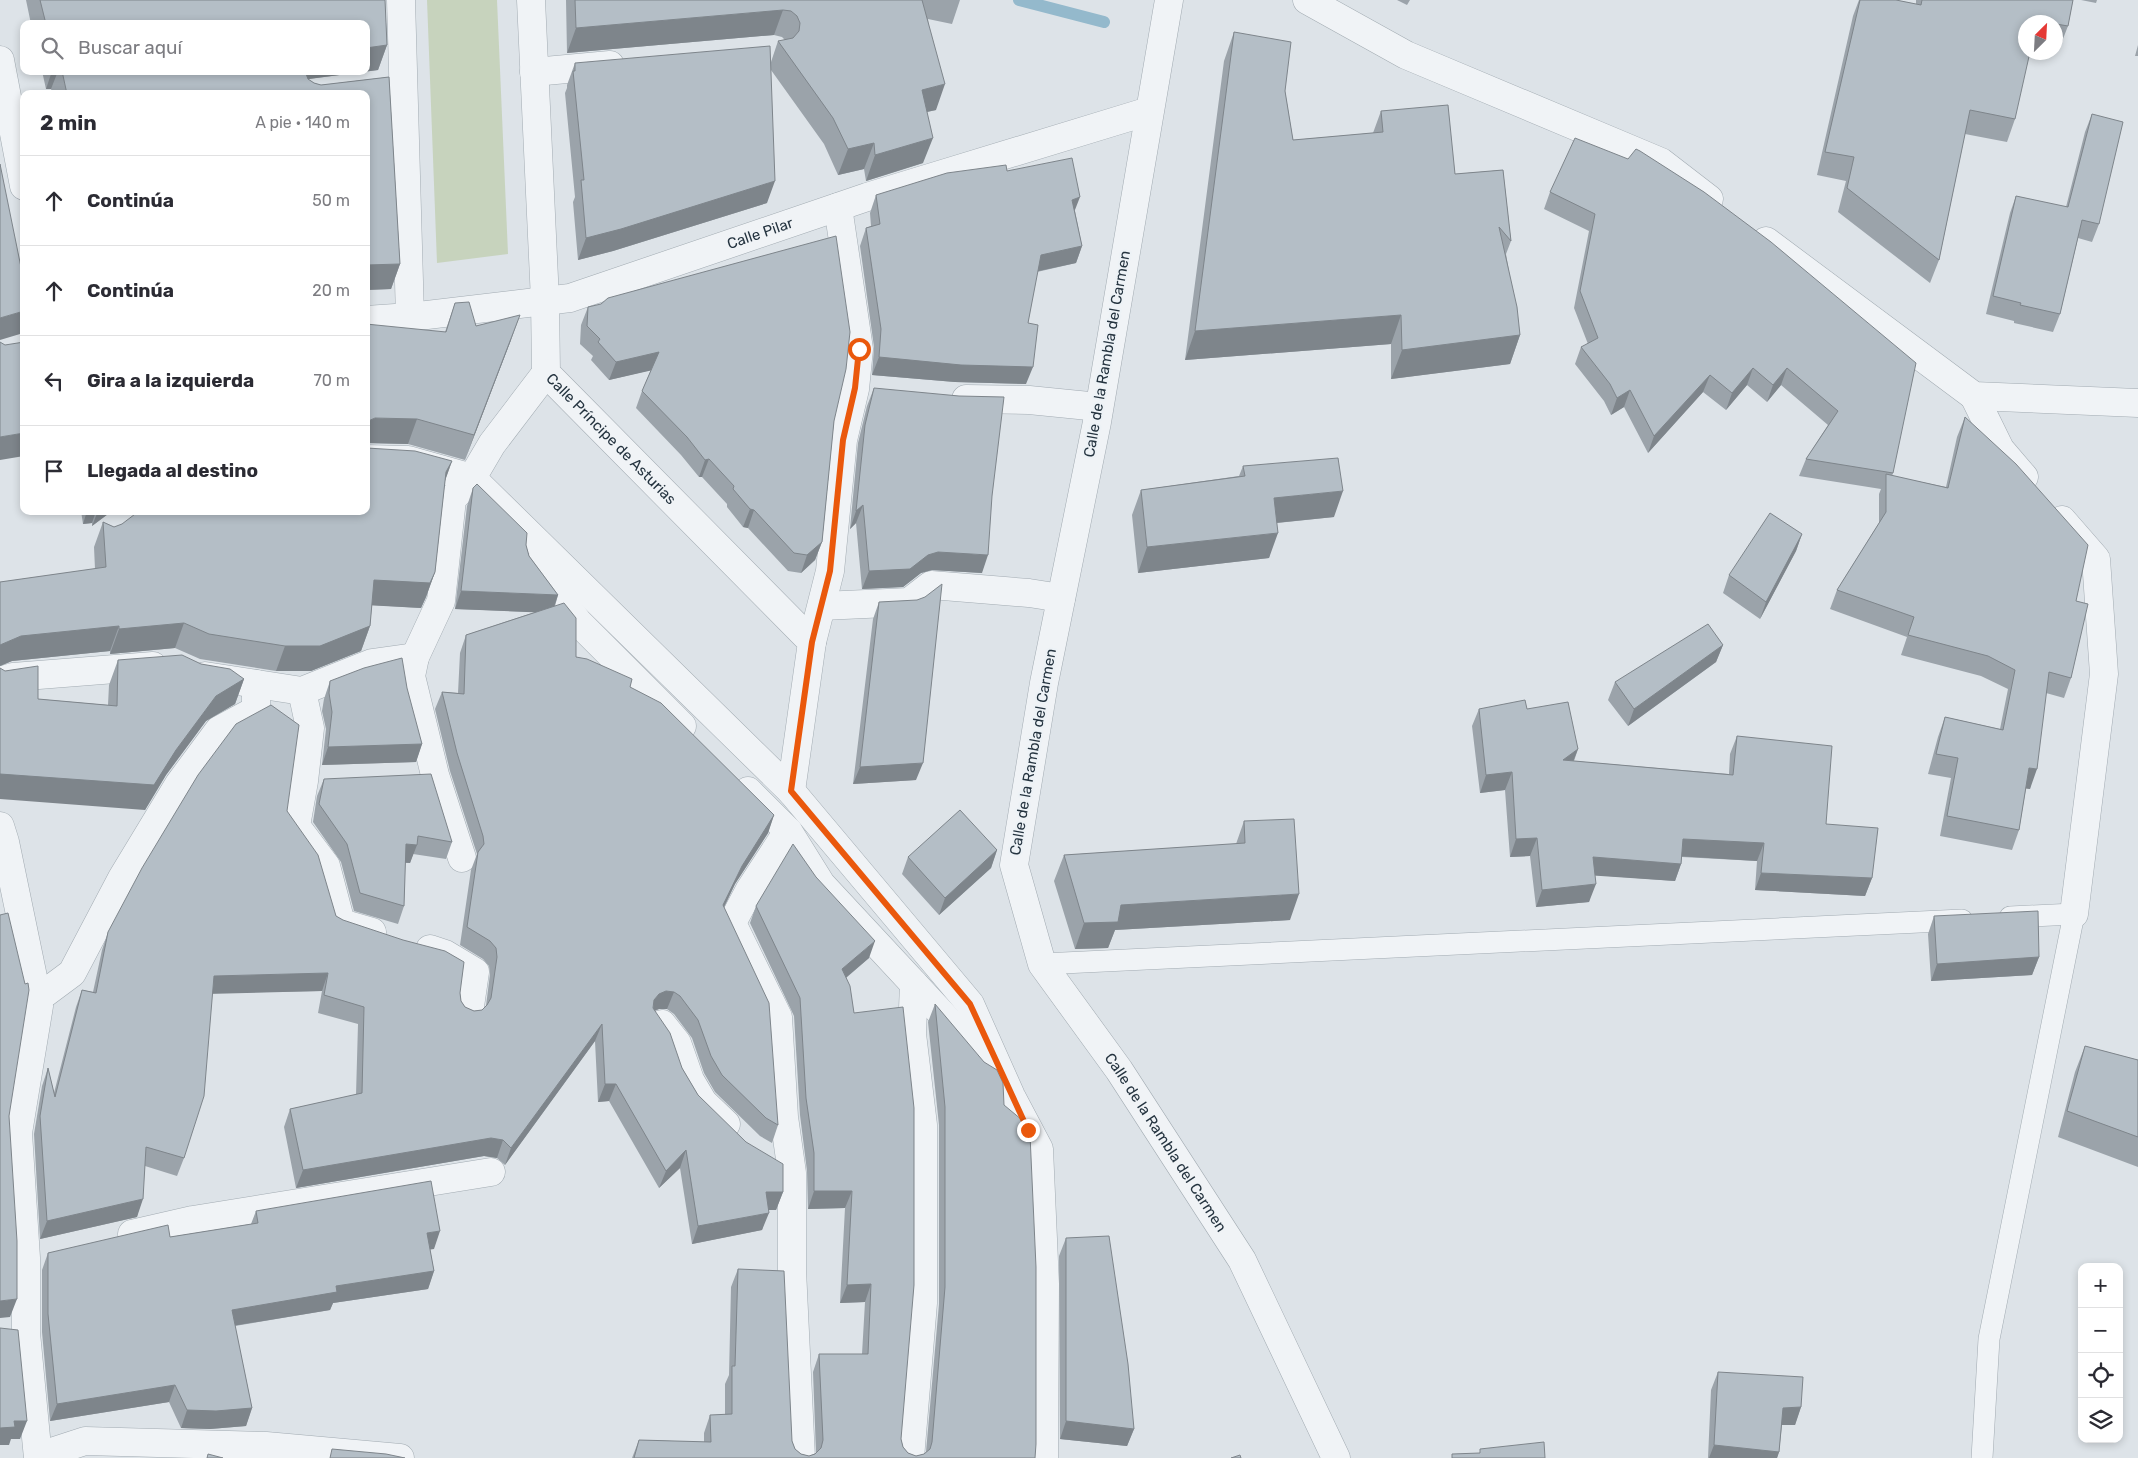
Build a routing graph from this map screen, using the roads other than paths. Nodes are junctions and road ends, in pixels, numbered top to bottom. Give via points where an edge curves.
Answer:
1 (401, 0) edge
2 (531, 0) edge
3 (1169, 0) edge
4 (1307, 0) edge
5 (0, 60) edge
6 (630, 63) edge
7 (534, 72) junction
8 (1149, 111) junction
9 (18, 127) edge
10 (20, 147) edge
11 (838, 207) junction
12 (545, 300) junction
13 (410, 317) junction
14 (370, 320) edge
15 (546, 373) junction
16 (1974, 396) junction
17 (944, 398) edge
18 (2138, 403) edge
19 (1099, 407) junction
20 (370, 459) edge
21 (472, 478) junction
22 (537, 542) junction
23 (1061, 598) junction
24 (822, 606) junction
25 (812, 642) junction
26 (414, 657) junction
27 (0, 681) edge
28 (256, 684) junction
29 (302, 691) junction
30 (699, 743) edge
31 (733, 777) edge
32 (332, 780) edge
33 (304, 781) junction
34 (791, 791) junction
35 (0, 826) edge
36 (788, 831) junction
37 (462, 858) dead end
38 (2074, 914) junction
39 (1042, 964) junction
40 (914, 984) junction
41 (37, 999) junction
42 (470, 1013) edge
43 (662, 1024) edge
44 (1011, 1096) junction
45 (11, 1106) edge
46 (743, 1142) edge
47 (767, 1158) edge
48 (490, 1172) dead end
49 (792, 1173) junction
50 (110, 1239) edge
51 (54, 1252) edge
52 (26, 1258) junction
53 (13, 1333) edge
54 (38, 1457) edge
55 (400, 1458) edge
56 (801, 1458) edge
57 (910, 1458) edge
58 (1044, 1458) edge
59 (1336, 1458) edge
60 (1982, 1458) edge

1 - 13 street via 391,85
2 - 7 street, Calle Príncipe de Asturias
3 - 8 street, Calle de la Rambla del Carmen
4 - 16 street via 1406,55 1661,162
5 - 9 street
6 - 7 street
7 - 12 street, Calle Príncipe de Asturias
8 - 11 street, Calle Pilar
8 - 19 street, Calle de la Rambla del Carmen
9 - 10 street
11 - 12 street, Calle Pilar via 570,298
11 - 24 street via 865,390 843,440 830,571
12 - 13 street, Calle Pilar
12 - 15 street, Calle Príncipe de Asturias
13 - 14 street, Calle Pilar
15 - 21 street via 492,444
15 - 25 street, Calle Príncipe de Asturias
16 - 18 street
16 - 38 street via 2000,449 2096,559 2104,674
17 - 19 street via 1029,400
19 - 23 street, Calle de la Rambla del Carmen
20 - 21 street via 408,460
21 - 22 street
21 - 26 street via 452,499 441,600
22 - 30 street via 535,564 578,622
22 - 34 street
23 - 24 street via 1029,592 931,585 908,602
23 - 39 street, Calle de la Rambla del Carmen via 1014,865
24 - 25 street
25 - 34 street
26 - 29 street via 372,663
26 - 37 street via 411,676 424,777
27 - 28 street via 13,677 179,666 195,674
28 - 29 street
28 - 41 street via 256,710 219,730 179,784 127,870 72,973
29 - 33 street via 310,728
31 - 36 street
32 - 33 street
33 - 42 street via 296,826 326,866 341,923 445,954 476,972
34 - 44 street via 970,1004
35 - 41 street
36 - 40 street via 821,884
36 - 49 street via 732,923 778,1017 784,1117
38 - 39 lane
38 - 60 lane via 1989,1339
39 - 59 street, Calle de la Rambla del Carmen via 1119,1070 1242,1260
40 - 44 street
40 - 57 street via 912,1034 923,1126 923,1303
41 - 45 street via 39,1006
43 - 46 street via 677,1043 690,1080 703,1102
44 - 58 street via 1038,1150 1045,1284
45 - 52 street via 18,1133
47 - 49 street
48 - 50 street via 193,1220
49 - 56 street via 792,1270
51 - 52 street
52 - 53 street
53 - 54 street
54 - 55 street via 84,1441 266,1446

